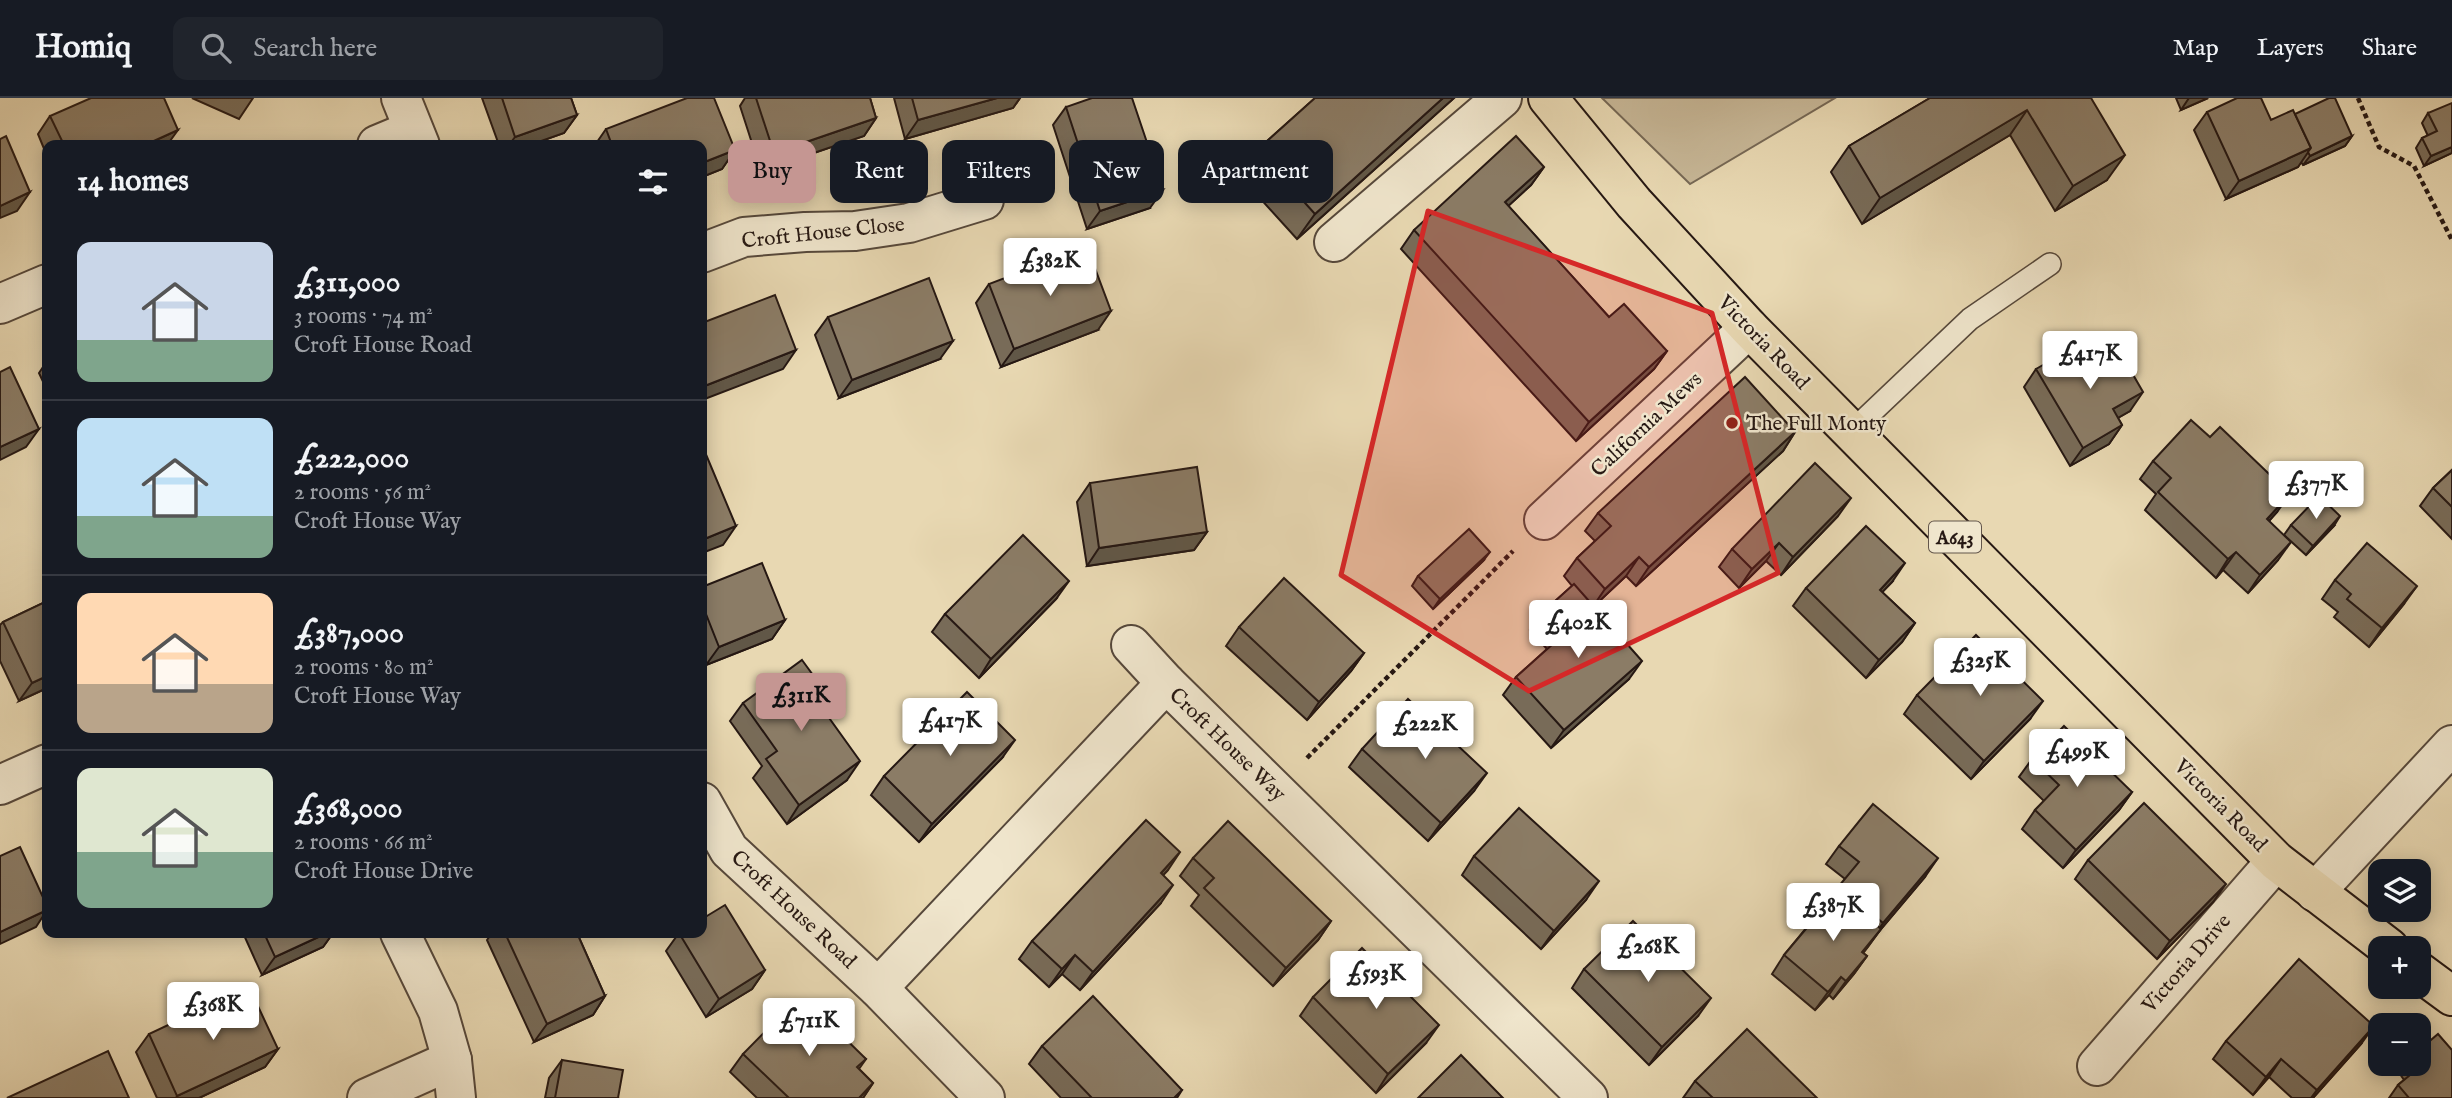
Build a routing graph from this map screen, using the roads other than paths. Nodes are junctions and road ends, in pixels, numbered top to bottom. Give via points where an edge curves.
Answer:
1 (1502, 98) edge
2 (1548, 98) edge
3 (411, 124) edge
4 (385, 140) edge
5 (974, 203) edge
6 (1334, 242) dead end
7 (707, 251) edge
8 (2050, 264) dead end
9 (42, 286) edge
10 (0, 304) edge
11 (1749, 328) junction
12 (1851, 432) junction
13 (1544, 520) road end
14 (1131, 645) dead end
15 (1166, 683) junction
16 (2452, 745) edge
17 (42, 766) edge
18 (0, 785) edge
19 (707, 811) edge
20 (2276, 861) junction
21 (2315, 892) junction
22 (2373, 936) edge
23 (402, 938) edge
24 (2431, 981) edge
25 (878, 988) junction
26 (2452, 996) edge
27 (452, 1060) junction
28 (2097, 1066) dead end
29 (367, 1098) edge
30 (456, 1098) edge
31 (985, 1098) edge
32 (1588, 1098) edge

1 - 6 street
2 - 11 main road, Victoria Road / A643 via 1634,203
3 - 4 street
5 - 7 street, Croft House Close via 909,223 744,237
8 - 12 lane via 1970,319
9 - 10 street
11 - 12 main road, Victoria Road / A643
11 - 13 street, California Mews
12 - 20 main road, Victoria Road / A643
14 - 15 street
15 - 25 street, Croft House Way
15 - 32 street, Croft House Way
16 - 21 street
17 - 18 street
19 - 25 street, Croft House Road via 729,850
20 - 21 main road, Victoria Road / A643
20 - 28 street, Victoria Drive
21 - 22 main road, Victoria Road / A643
23 - 27 street via 438,1011
24 - 26 main road
25 - 31 street, Croft House Road
27 - 29 street
27 - 30 street

